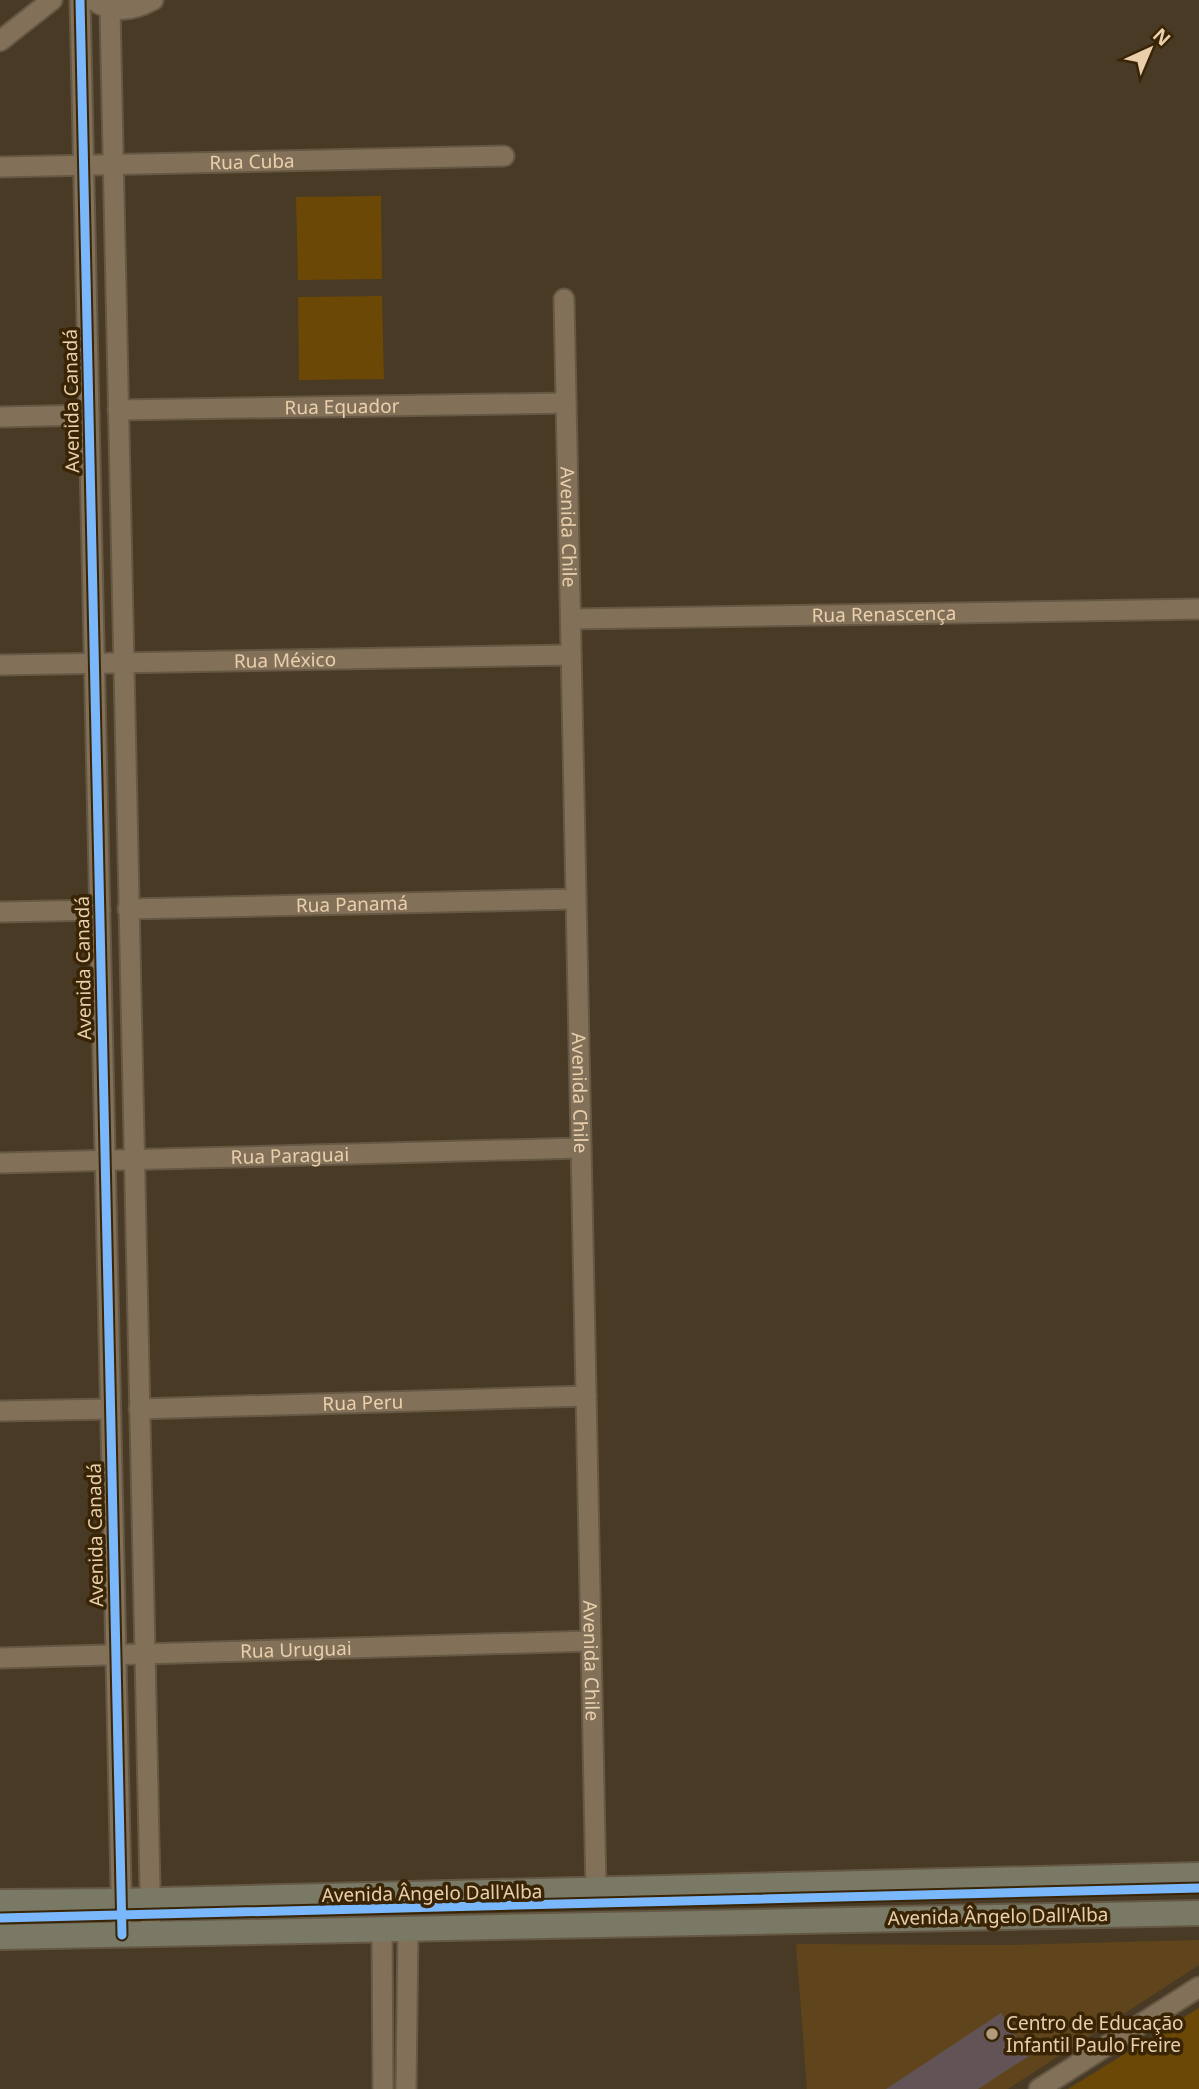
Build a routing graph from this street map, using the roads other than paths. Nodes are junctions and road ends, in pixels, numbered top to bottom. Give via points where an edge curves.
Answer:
1 (52, 0) edge
2 (80, 0) edge
3 (153, 0) edge
4 (101, 4) edge
5 (0, 41) edge
6 (504, 156) dead end
7 (113, 164) junction
8 (84, 166) junction
9 (0, 167) edge
10 (564, 299) dead end
11 (566, 403) junction
12 (118, 410) junction
13 (89, 415) junction
14 (0, 417) edge
15 (1199, 609) edge
16 (571, 619) junction
17 (571, 655) junction
18 (123, 663) junction
19 (94, 664) junction
20 (0, 665) edge
21 (576, 899) junction
22 (128, 909) junction
23 (100, 910) junction
24 (0, 912) edge
25 (581, 1148) junction
26 (134, 1160) junction
27 (105, 1161) junction
28 (0, 1163) edge
29 (586, 1396) junction
30 (110, 1409) junction
31 (139, 1409) junction
32 (0, 1411) edge
33 (591, 1641) junction
34 (144, 1654) junction
35 (115, 1655) junction
36 (0, 1658) edge
37 (1199, 1875) edge
38 (596, 1890) junction
39 (149, 1900) junction
40 (120, 1901) junction
41 (0, 1902) edge
42 (1199, 1913) edge
43 (408, 1929) junction
44 (382, 1930) junction
45 (122, 1935) junction
46 (150, 1935) junction
47 (0, 1937) edge
48 (1199, 1987) edge
49 (383, 2089) edge
50 (406, 2089) edge
51 (1039, 2089) edge

1 - 5 street
2 - 8 street, Avenida Canadá
3 - 4 street via 125,10
4 - 7 street
6 - 7 street, Rua Cuba
7 - 8 street, Rua Cuba
7 - 12 street
8 - 9 street, Rua Cuba
8 - 13 street, Avenida Canadá
10 - 11 street, Avenida Chile
11 - 12 street, Rua Equador
11 - 16 street, Avenida Chile
12 - 18 street
13 - 14 street
13 - 19 street, Avenida Canadá
15 - 16 street, Rua Renascença
16 - 17 street, Avenida Chile
17 - 18 street, Rua México
17 - 21 street, Avenida Chile
18 - 19 street, Rua México
18 - 22 street
19 - 20 street, Rua México
19 - 23 street, Avenida Canadá
21 - 22 street, Rua Panamá
21 - 25 street, Avenida Chile
22 - 26 street
23 - 24 street
23 - 27 street, Avenida Canadá
25 - 26 street, Rua Paraguai
25 - 29 street, Avenida Chile
26 - 27 street, Rua Paraguai
26 - 31 street
27 - 28 street, Rua Paraguai
27 - 30 street, Avenida Canadá
29 - 31 street, Rua Peru
29 - 33 street, Avenida Chile
30 - 32 street
30 - 35 street, Avenida Canadá
31 - 34 street
33 - 34 street, Rua Uruguai
33 - 38 street, Avenida Chile
34 - 35 street, Rua Uruguai
34 - 39 street
35 - 36 street, Rua Uruguai
35 - 40 street, Avenida Canadá
37 - 38 main road, Avenida Ângelo Dall'Alba
38 - 39 main road, Avenida Ângelo Dall'Alba
39 - 40 main road, Avenida Ângelo Dall'Alba
39 - 46 street
40 - 41 main road, Avenida Ângelo Dall'Alba
40 - 45 street, Avenida Canadá
42 - 43 main road, Avenida Ângelo Dall'Alba
43 - 44 main road, Avenida Ângelo Dall'Alba
43 - 50 street
44 - 46 main road, Avenida Ângelo Dall'Alba
44 - 49 street
45 - 46 main road, Avenida Ângelo Dall'Alba
45 - 47 main road, Avenida Ângelo Dall'Alba
48 - 51 street

